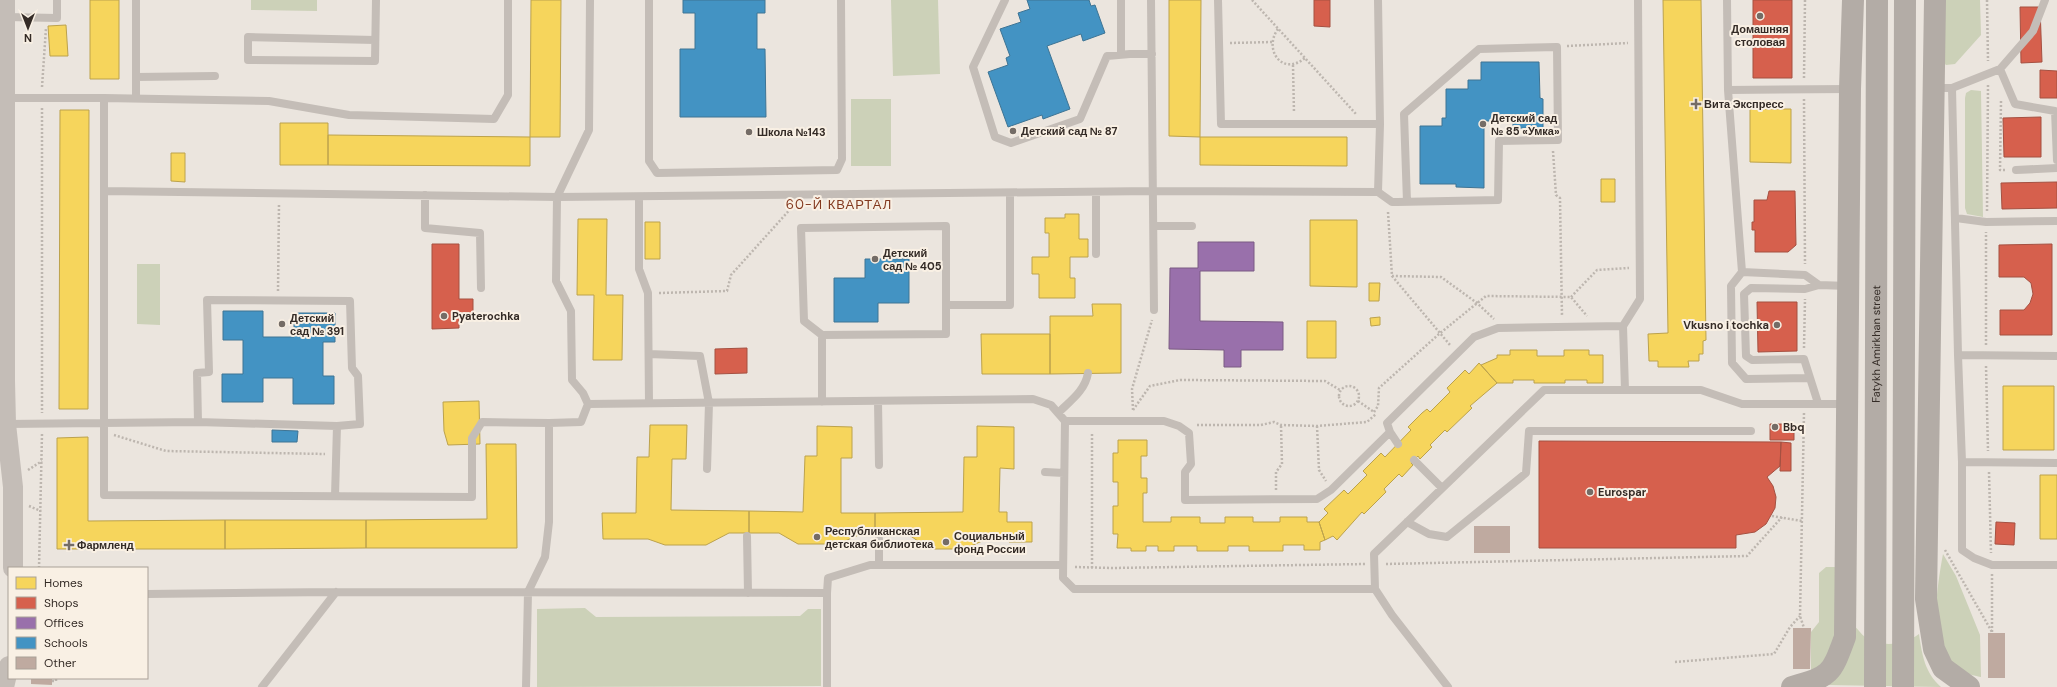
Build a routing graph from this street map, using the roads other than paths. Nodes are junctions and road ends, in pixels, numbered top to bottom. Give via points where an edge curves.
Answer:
1 (57, 0) edge
2 (136, 0) edge
3 (376, 0) edge
4 (508, 0) edge
5 (590, 0) edge
6 (649, 0) edge
7 (841, 0) edge
8 (1005, 0) edge
9 (1121, 0) edge
10 (1151, 0) edge
11 (1218, 0) edge
12 (1378, 0) edge
13 (1638, 0) edge
14 (1727, 0) edge
15 (1853, 0) edge
16 (1862, 0) edge
17 (1877, 0) edge
18 (1905, 0) edge
19 (1914, 0) edge
20 (1935, 0) edge
21 (2045, 0) edge
22 (5, 8) edge
23 (1905, 36) junction
24 (376, 40) junction
25 (1121, 54) junction
26 (1152, 54) junction
27 (2000, 68) junction
28 (215, 76) dead end
29 (136, 77) junction
30 (1943, 88) junction
31 (1850, 89) junction
32 (1728, 90) junction
33 (1877, 96) junction
34 (2, 98) edge
35 (104, 98) junction
36 (136, 98) junction
37 (1380, 124) junction
38 (2057, 160) edge
39 (2057, 168) edge
40 (2016, 170) road end
41 (104, 191) junction
42 (1154, 191) junction
43 (1096, 192) junction
44 (1378, 192) junction
45 (1010, 193) junction
46 (425, 195) junction
47 (557, 197) junction
48 (639, 197) junction
49 (1407, 202) junction
50 (1956, 218) junction
51 (2057, 221) edge
52 (1154, 226) junction
53 (1192, 226) dead end
54 (1096, 254) dead end
55 (1742, 272) junction
56 (1819, 285) junction
57 (1848, 286) junction
58 (481, 288) dead end
59 (946, 305) junction
60 (1154, 310) road end
61 (1623, 326) junction
62 (822, 335) junction
63 (3, 349) edge
64 (649, 354) junction
65 (1958, 355) junction
66 (2057, 356) edge
67 (1088, 373) dead end
68 (1810, 378) junction
69 (2, 381) edge
70 (1625, 390) junction
71 (878, 401) junction
72 (822, 402) junction
73 (649, 403) junction
74 (709, 403) junction
75 (1818, 403) junction
76 (588, 404) junction
77 (1847, 404) junction
78 (1058, 413) junction
79 (1065, 421) junction
80 (198, 422) junction
81 (104, 423) junction
82 (549, 423) junction
83 (6, 424) junction
84 (337, 426) junction
85 (1751, 431) dead end
86 (1390, 432) junction
87 (1398, 444) dead end
88 (0, 458) edge
89 (1414, 460) dead end
90 (1962, 462) junction
91 (2057, 463) edge
92 (878, 465) dead end
93 (707, 469) dead end
94 (1045, 472) dead end
95 (1064, 473) junction
96 (1442, 488) junction
97 (335, 496) junction
98 (1407, 522) junction
99 (747, 536) dead end
100 (879, 539) dead end
101 (879, 565) junction
102 (1063, 565) junction
103 (2057, 565) edge
104 (13, 567) edge
105 (1376, 589) junction
106 (336, 592) junction
107 (528, 592) junction
108 (748, 593) junction
109 (827, 593) junction
110 (148, 594) edge
111 (1845, 597) junction
112 (1926, 599) junction
113 (8, 670) edge
114 (4, 687) edge
115 (262, 687) edge
116 (526, 687) edge
117 (827, 687) edge
118 (1448, 687) edge
119 (1792, 687) edge
120 (1875, 687) edge
121 (1902, 687) edge
122 (1969, 687) edge

1 - 22 lane via 57,18 46,18
2 - 29 lane
3 - 24 lane
4 - 36 lane via 508,95 494,119 349,115 269,101
5 - 47 lane via 589,130
6 - 7 lane via 649,161 657,173 837,170 842,160
8 - 25 lane via 973,67 995,137 1011,143 1080,119 1107,56
9 - 25 lane
10 - 26 lane
11 - 37 lane via 1221,124
12 - 37 lane
13 - 61 lane via 1640,299
14 - 32 lane
15 - 31 main road
16 - 33 main road
17 - 33 main road, Fatykh Amirkhan street
18 - 23 main road
19 - 23 main road
20 - 30 main road
21 - 27 lane via 2033,31
22 - 34 street
23 - 121 main road
24 - 24 lane via 375,61 248,60 248,37
25 - 26 lane
26 - 42 lane
27 - 30 lane
27 - 38 lane via 2015,104 2055,111
28 - 29 lane
29 - 36 lane
30 - 50 lane
30 - 112 main road
31 - 32 lane
31 - 57 main road
32 - 55 lane
33 - 120 main road, Fatykh Amirkhan street
34 - 35 lane
34 - 63 street
35 - 36 lane
35 - 41 lane
37 - 44 lane
39 - 40 lane
41 - 46 lane
41 - 81 lane
42 - 43 lane
42 - 44 lane
42 - 52 lane
43 - 45 lane
43 - 54 lane
44 - 49 lane via 1392,202
45 - 48 lane
45 - 59 lane via 1010,305
46 - 47 lane
46 - 58 lane via 425,228 480,233
47 - 48 lane
47 - 76 lane via 556,281 571,312 572,380 583,392
48 - 64 lane via 639,269 648,293
49 - 49 lane via 1498,200 1499,141 1558,140 1557,47 1479,49 1404,114
50 - 51 lane via 1986,222
50 - 65 lane
52 - 53 lane
52 - 60 lane
55 - 56 lane via 1805,275
55 - 68 lane via 1731,286 1732,363 1746,379
56 - 57 lane
56 - 68 lane via 1805,289 1751,288 1744,294 1746,356 1752,360 1804,359
57 - 77 main road
59 - 62 lane via 946,334
59 - 62 lane via 946,226 801,228 804,321
61 - 70 lane
61 - 86 lane via 1503,328 1474,337 1387,423
62 - 72 lane
63 - 69 street
64 - 73 lane
64 - 74 lane via 700,356
65 - 66 lane
65 - 90 lane
67 - 78 lane via 1083,389
68 - 75 lane
69 - 83 street
70 - 75 lane via 1701,390 1742,404
70 - 96 lane via 1544,390
71 - 72 lane
71 - 78 lane via 1033,399 1051,405
71 - 92 lane
72 - 74 lane
73 - 74 lane
73 - 76 lane
74 - 93 lane
75 - 77 lane
76 - 82 lane via 581,422
77 - 111 main road
78 - 79 lane
79 - 86 lane via 1164,421 1180,426 1189,433 1191,464 1185,472 1185,500 1317,499 1331,490
79 - 95 lane
80 - 81 lane
80 - 84 lane
80 - 84 lane via 197,373 209,372 207,300 350,301 352,368 358,376 360,424
81 - 83 lane
81 - 97 lane via 104,495
82 - 97 lane via 482,422 472,438 472,496
82 - 107 lane via 549,522 545,557
83 - 88 street
83 - 104 street via 12,487
84 - 97 lane
85 - 98 lane via 1529,432 1526,473 1447,537 1429,534
86 - 87 lane
89 - 96 lane
90 - 91 lane
90 - 103 lane via 1962,550 1992,565
94 - 95 lane
95 - 102 lane
96 - 98 lane
98 - 105 lane via 1374,554
99 - 108 lane
100 - 101 lane
101 - 102 lane
101 - 109 lane via 870,565 828,578
102 - 105 lane via 1063,578 1074,589
105 - 118 lane via 1392,615
106 - 107 lane
106 - 110 lane
106 - 115 lane
107 - 108 lane
107 - 116 lane
108 - 109 lane
109 - 117 lane
111 - 112 main road via 1856,620 1866,629 1892,634 1909,629 1919,620
111 - 119 main road via 1845,637 1835,664 1822,678
112 - 122 main road via 1934,649 1943,668
113 - 114 street

